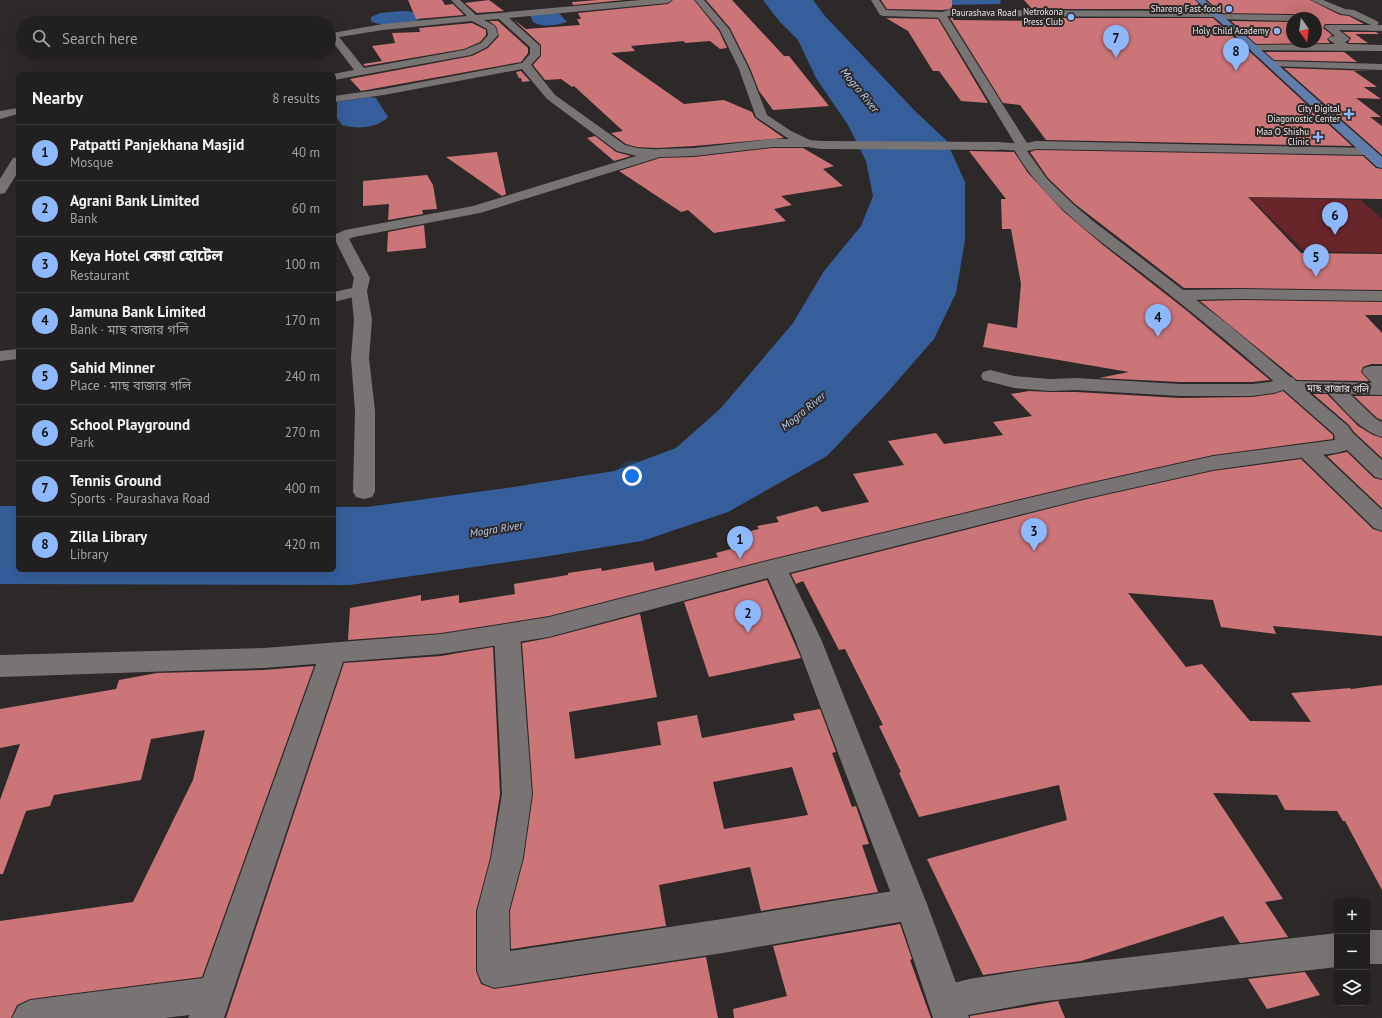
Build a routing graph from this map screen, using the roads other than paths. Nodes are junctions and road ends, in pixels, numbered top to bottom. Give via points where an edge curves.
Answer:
1 (455, 0) edge
2 (668, 0) edge
3 (699, 0) edge
4 (875, 0) edge
5 (1200, 0) edge
6 (1315, 0) edge
7 (1015, 4) dead end
8 (1029, 13) junction
9 (943, 15) junction
10 (1218, 15) junction
11 (501, 16) junction
12 (1286, 18) edge
13 (475, 19) junction
14 (1325, 20) dead end
15 (1368, 20) junction
16 (1382, 27) edge
17 (1338, 33) junction
18 (336, 35) edge
19 (1382, 35) edge
20 (336, 40) edge
21 (1346, 47) junction
22 (1256, 48) junction
23 (1382, 48) edge
24 (1273, 64) junction
25 (525, 65) junction
26 (1382, 67) edge
27 (361, 72) junction
28 (336, 76) edge
29 (336, 99) edge
30 (16, 111) edge
31 (0, 115) edge
32 (806, 142) junction
33 (1023, 147) junction
34 (659, 152) junction
35 (1375, 158) edge
36 (16, 164) edge
37 (0, 190) edge
38 (359, 291) junction
39 (1181, 294) junction
40 (336, 296) edge
41 (1382, 296) edge
42 (16, 354) edge
43 (0, 356) edge
44 (1382, 372) edge
45 (990, 376) dead end
46 (1382, 383) edge
47 (1290, 385) junction
48 (1333, 388) junction
49 (1382, 390) edge
50 (1382, 431) edge
51 (1346, 438) junction
52 (1307, 451) junction
53 (1382, 472) edge
54 (364, 492) dead end
55 (1382, 523) edge
56 (775, 568) junction
57 (507, 634) junction
58 (334, 653) junction
59 (0, 666) edge
60 (911, 904) junction
61 (1370, 947) edge
62 (1382, 947) edge
63 (1334, 950) edge
64 (210, 1006) edge
65 (948, 1010) edge
66 (30, 1018) edge

1 - 13 street
2 - 11 street
3 - 32 street via 724,29 744,68 762,117 787,134
4 - 9 street, Paurashava Road via 883,13
5 - 10 main road
6 - 15 street
7 - 8 street
8 - 9 street, Paurashava Road
8 - 10 street, Paurashava Road
9 - 33 street, Paurashava Road via 942,18
10 - 12 street, Paurashava Road
10 - 22 main road
11 - 13 street
11 - 25 street via 535,46 535,55
13 - 18 street via 383,27
13 - 27 street via 492,28 493,35 484,46 467,52
14 - 15 street
15 - 16 street
16 - 17 street via 1329,27
17 - 19 street
17 - 21 street via 1345,39 1333,39
20 - 27 street
21 - 22 street
21 - 23 street
22 - 24 main road
24 - 26 street
24 - 35 main road
25 - 29 street
25 - 34 street via 551,97 621,148 638,152
27 - 28 street
30 - 31 street
32 - 33 street via 833,145
32 - 34 street via 694,152
33 - 35 street via 1070,145
33 - 39 street, Paurashava Road via 1022,154 1062,202 1119,249
34 - 38 street via 475,210 350,233 341,237 362,278
36 - 37 street
38 - 40 street
38 - 54 street via 363,320 360,358 365,411
39 - 41 street
39 - 47 street, Paurashava Road
42 - 43 street
44 - 46 street, মাছ বাজার গলি via 1371,372
45 - 47 street, মাছ বাজার গলি via 1014,382 1050,385 1180,390 1252,390
47 - 48 street, মাছ বাজার গলি
47 - 51 street, Paurashava Road via 1342,430
48 - 49 street, মাছ বাজার গলি
48 - 50 street via 1369,423
51 - 52 street via 1345,443 1336,447
51 - 53 street, Paurashava Road
52 - 55 street
52 - 56 street via 1213,462
56 - 57 street via 549,627
56 - 60 street via 808,639
57 - 58 street via 441,644
57 - 60 street via 517,794 507,858 492,911 494,971
58 - 59 street via 264,658
58 - 64 street
60 - 65 street
61 - 62 street
63 - 65 street via 1035,984 986,992
64 - 66 street

